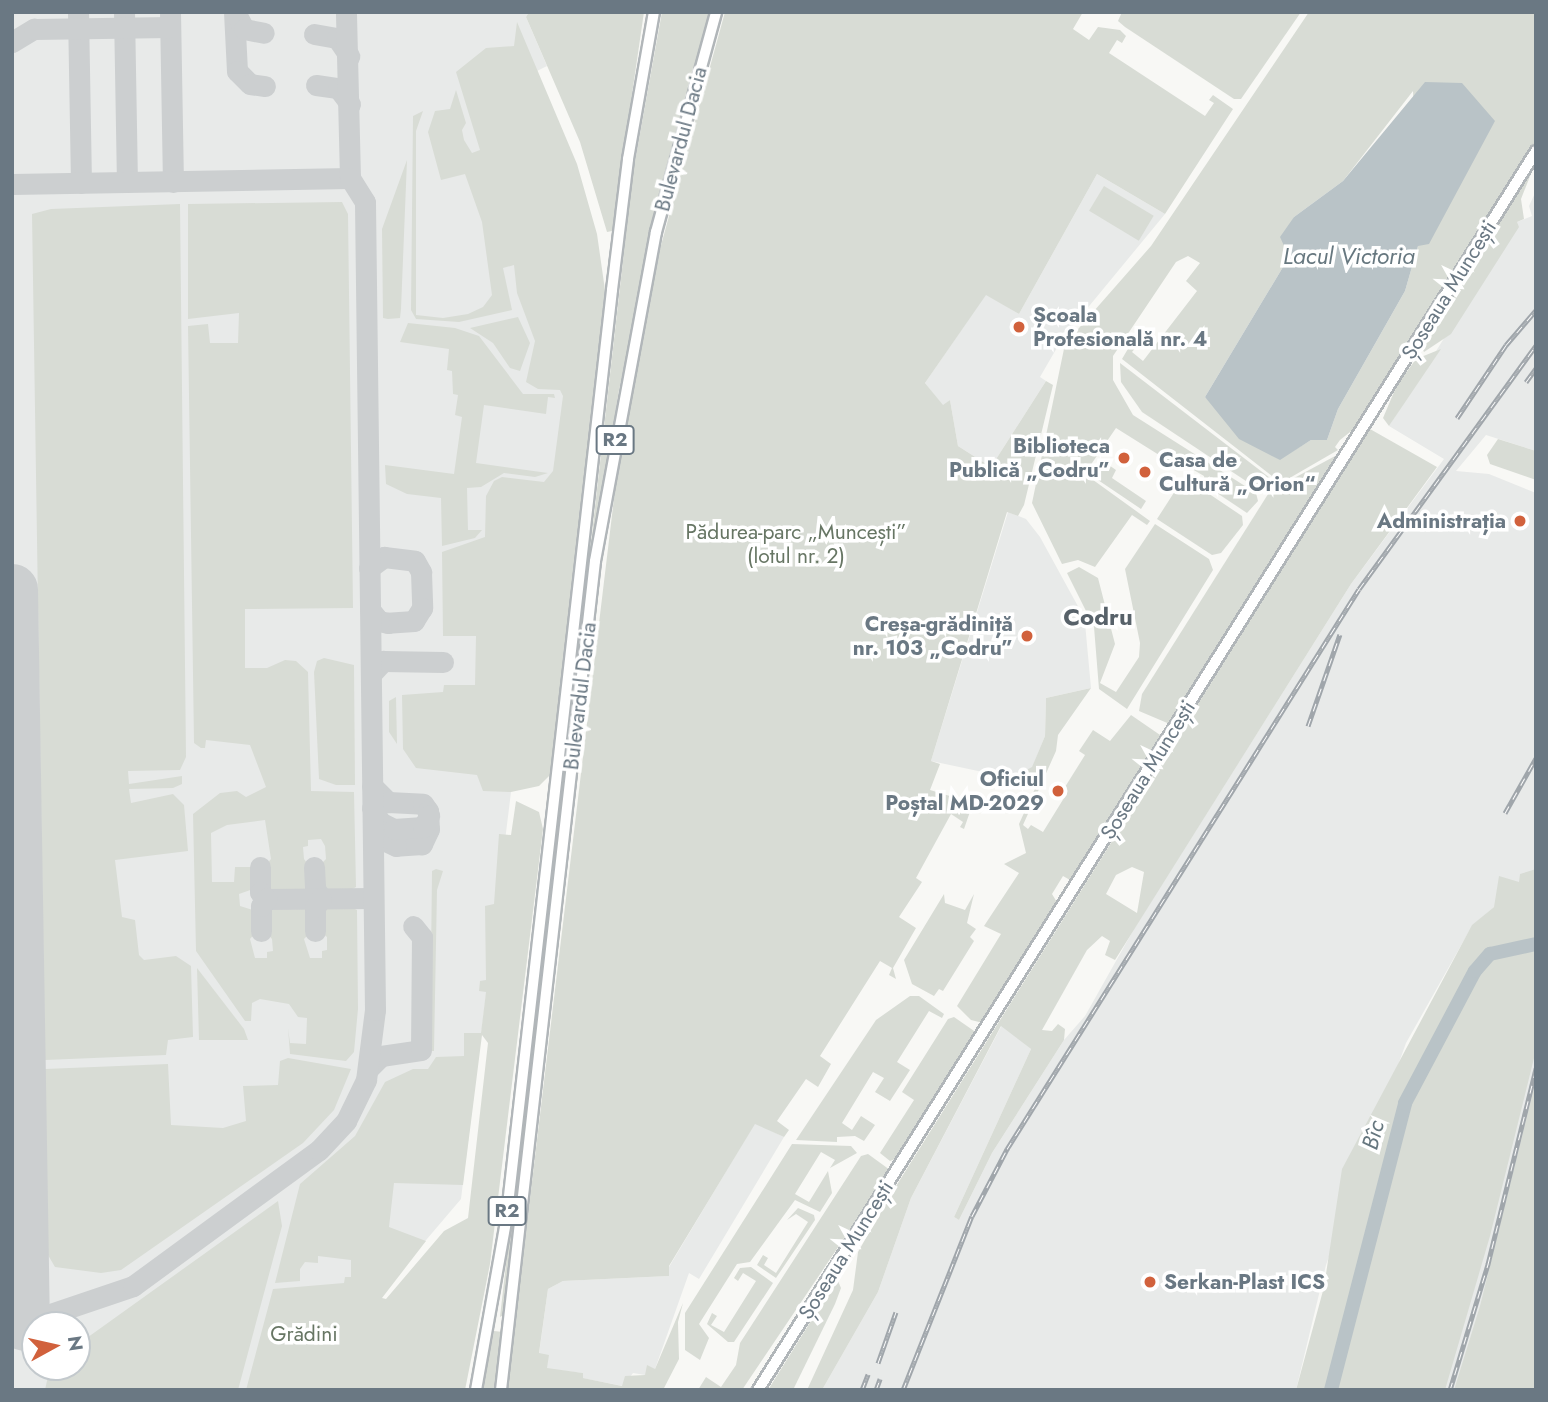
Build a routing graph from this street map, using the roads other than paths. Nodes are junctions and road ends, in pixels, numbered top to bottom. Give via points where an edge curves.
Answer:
1 (654, 12) edge
2 (716, 12) edge
3 (1536, 152) edge
4 (555, 793) junction
5 (568, 794) junction
6 (490, 1322) junction
7 (508, 1325) junction
8 (758, 1389) edge
9 (477, 1390) edge
10 (501, 1390) edge

1 - 4 main road, Bulevardul Dacia / R2 via 628,159
2 - 5 main road, Bulevardul Dacia / R2 via 656,232 619,417 595,561
3 - 8 main road, Șoseaua Muncești
4 - 5 main road
4 - 6 main road, Bulevardul Dacia / R2
5 - 7 main road, Bulevardul Dacia / R2
6 - 7 main road
6 - 9 main road, Bulevardul Dacia / R2
7 - 10 main road, Bulevardul Dacia / R2

